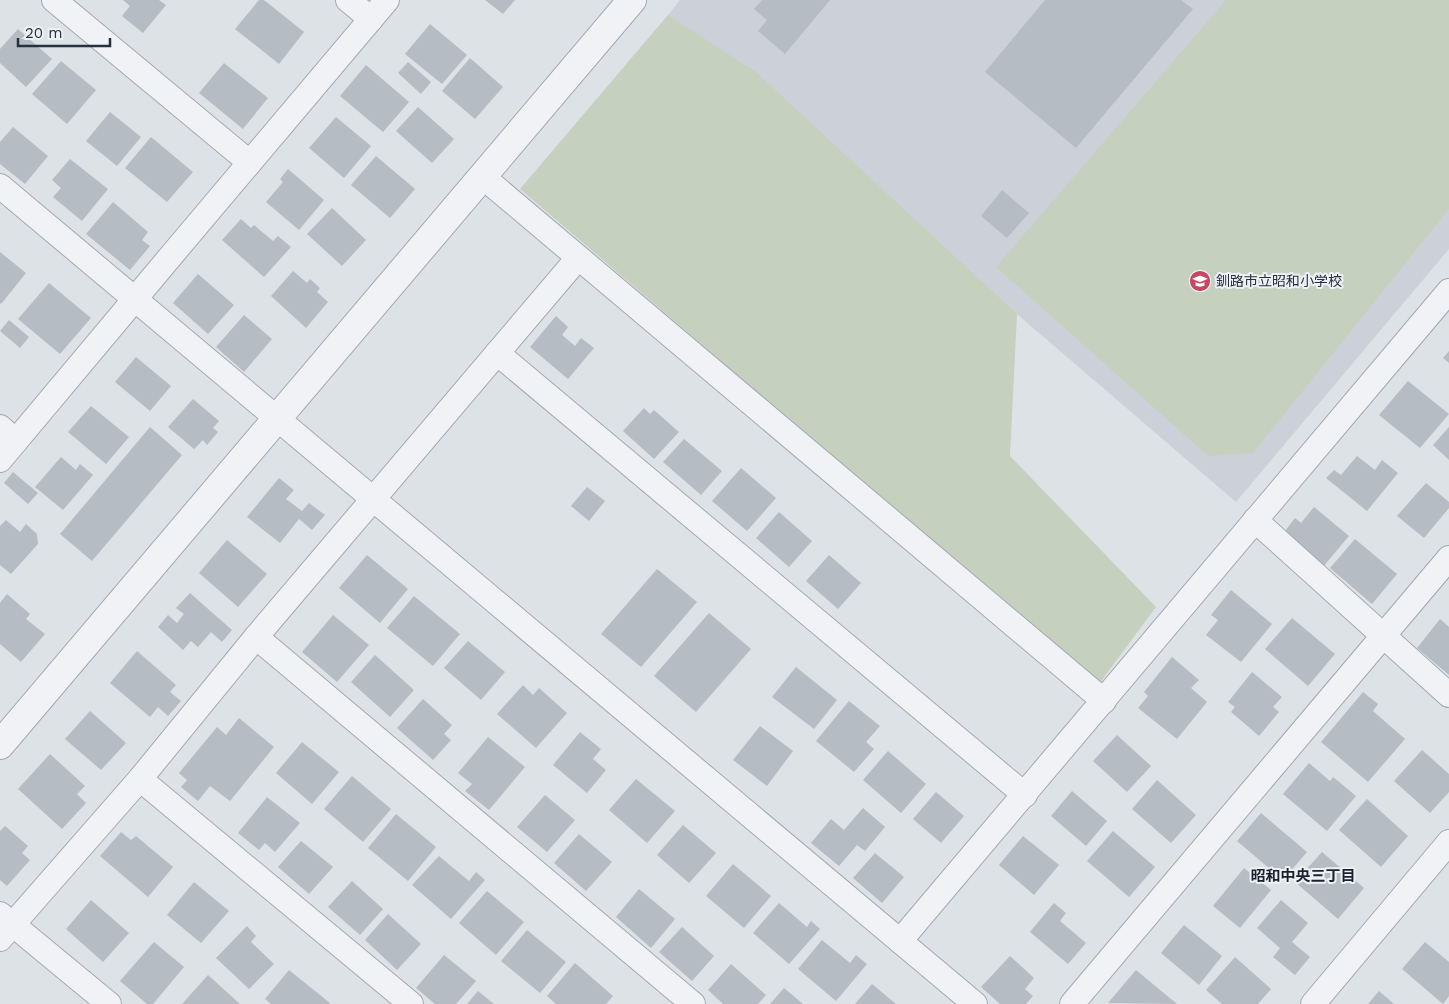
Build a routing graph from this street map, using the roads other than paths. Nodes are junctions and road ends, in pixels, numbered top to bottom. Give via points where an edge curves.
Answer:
1 (54, 0) edge
2 (348, 0) edge
3 (387, 0) edge
4 (628, 1) edge
5 (371, 19) junction
6 (249, 162) junction
7 (483, 177) junction
8 (0, 186) edge
9 (578, 258) junction
10 (1449, 291) edge
11 (135, 300) junction
12 (498, 353) junction
13 (277, 419) junction
14 (8, 434) edge
15 (0, 460) edge
16 (373, 500) junction
17 (1255, 520) junction
18 (1449, 558) edge
19 (1384, 636) junction
20 (256, 637) junction
21 (1449, 694) edge
22 (1104, 701) junction
23 (0, 745) edge
24 (140, 779) junction
25 (1025, 795) junction
26 (1449, 842) edge
27 (4, 926) edge
28 (900, 941) junction
29 (109, 1004) edge
30 (411, 1004) edge
31 (693, 1004) edge
32 (975, 1004) edge
33 (1072, 1004) edge
34 (1313, 1004) edge

1 - 6 street
2 - 5 street
3 - 5 street
4 - 7 street
5 - 6 street
6 - 11 street
7 - 9 street
7 - 13 street
8 - 11 street
9 - 12 street
9 - 22 street
10 - 17 street
11 - 13 street
11 - 14 street
12 - 16 street
12 - 25 street
13 - 16 street
13 - 23 street
14 - 15 street
16 - 20 street
16 - 28 street
17 - 19 street
17 - 22 street
18 - 19 street
19 - 21 street
19 - 33 street
20 - 24 street
20 - 31 street
22 - 25 street
24 - 27 street
24 - 30 street
25 - 28 street
26 - 34 street
27 - 29 street
28 - 32 street

